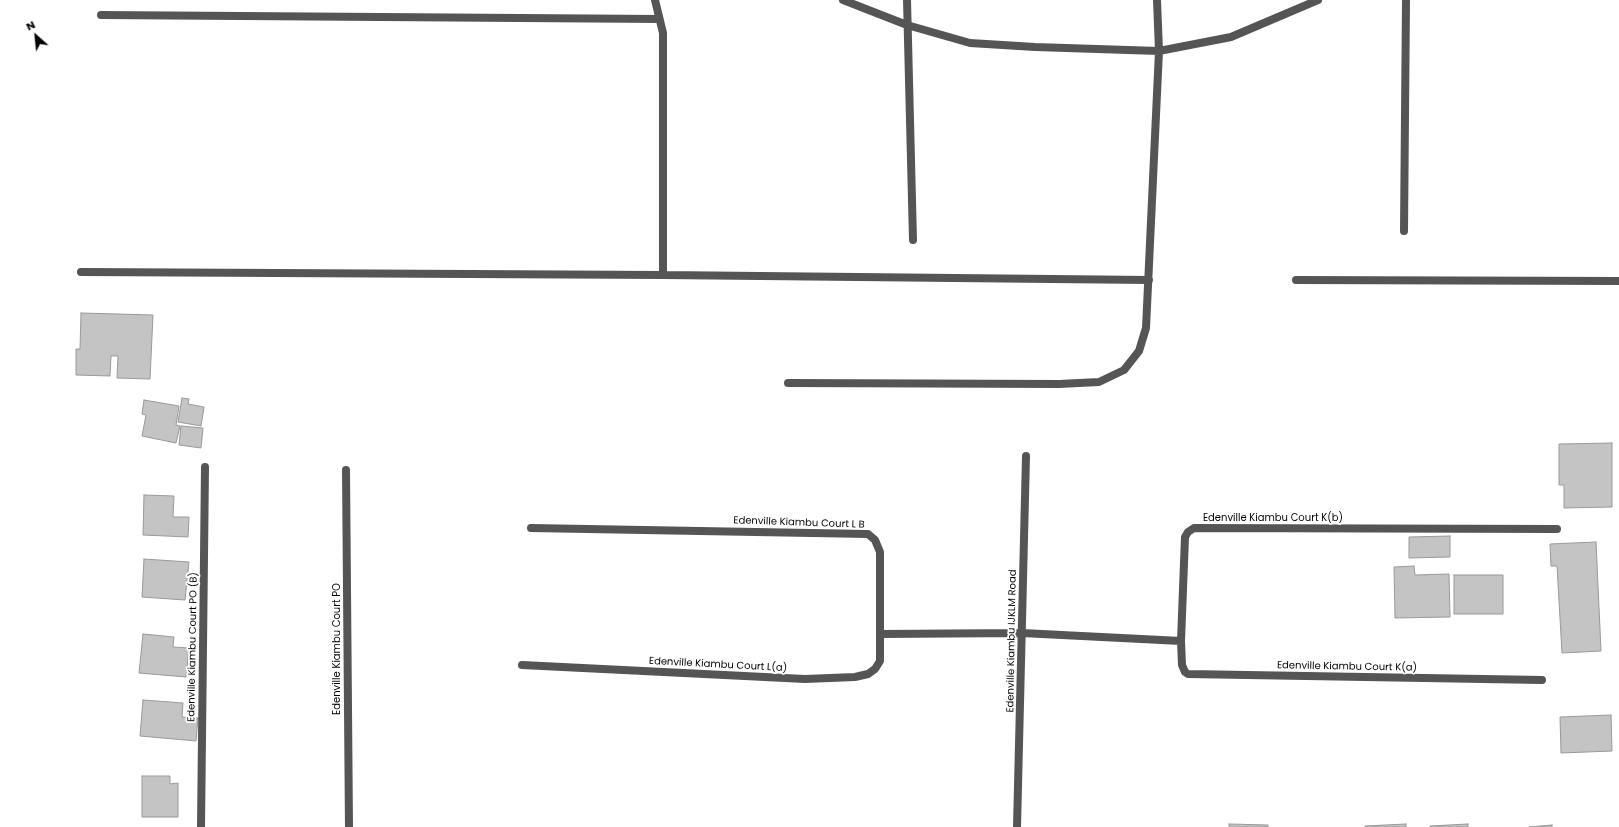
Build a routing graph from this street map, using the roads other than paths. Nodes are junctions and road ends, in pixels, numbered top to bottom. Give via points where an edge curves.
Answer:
1 (655, 0) edge
2 (843, 0) edge
3 (906, 0) edge
4 (1158, 0) edge
5 (1318, 0) edge
6 (1406, 0) edge
7 (102, 15) dead end
8 (660, 19) junction
9 (907, 25) junction
10 (1159, 51) junction
11 (1404, 231) dead end
12 (913, 240) dead end
13 (81, 272) dead end
14 (663, 275) junction
15 (1149, 280) junction
16 (1296, 280) dead end
17 (1619, 281) edge
18 (788, 383) dead end
19 (1026, 456) dead end
20 (205, 467) dead end
21 (346, 470) dead end
22 (531, 528) dead end
23 (1557, 529) dead end
24 (1022, 633) junction
25 (880, 634) junction
26 (1181, 641) junction
27 (522, 665) dead end
28 (1542, 680) dead end
29 (201, 827) edge
30 (348, 827) edge
31 (1017, 827) edge

1 - 8 street
2 - 9 street
3 - 9 street
4 - 10 street
5 - 10 street via 1231,37
6 - 11 street
7 - 8 street
8 - 14 street via 663,33
9 - 10 street via 970,43 1035,48
9 - 12 street
10 - 15 street
13 - 14 street
14 - 15 street
15 - 18 street via 1146,328 1139,351 1124,370 1099,382
16 - 17 street
19 - 24 street, Edenville Kiambu IJKLM Road
20 - 29 street, Edenville Kiambu Court PO (B)
21 - 30 street, Edenville Kiambu Court PO
22 - 25 street, Edenville Kiambu Court L B via 868,534 875,540 880,552
23 - 26 street, Edenville Kiambu Court K(b) via 1194,528 1185,537
24 - 25 street
24 - 26 street
24 - 31 street, Edenville Kiambu IJKLM Road
25 - 27 street, Edenville Kiambu Court L(a) via 880,661 868,674 855,677 805,679
26 - 28 street, Edenville Kiambu Court K(a) via 1182,666 1188,674

